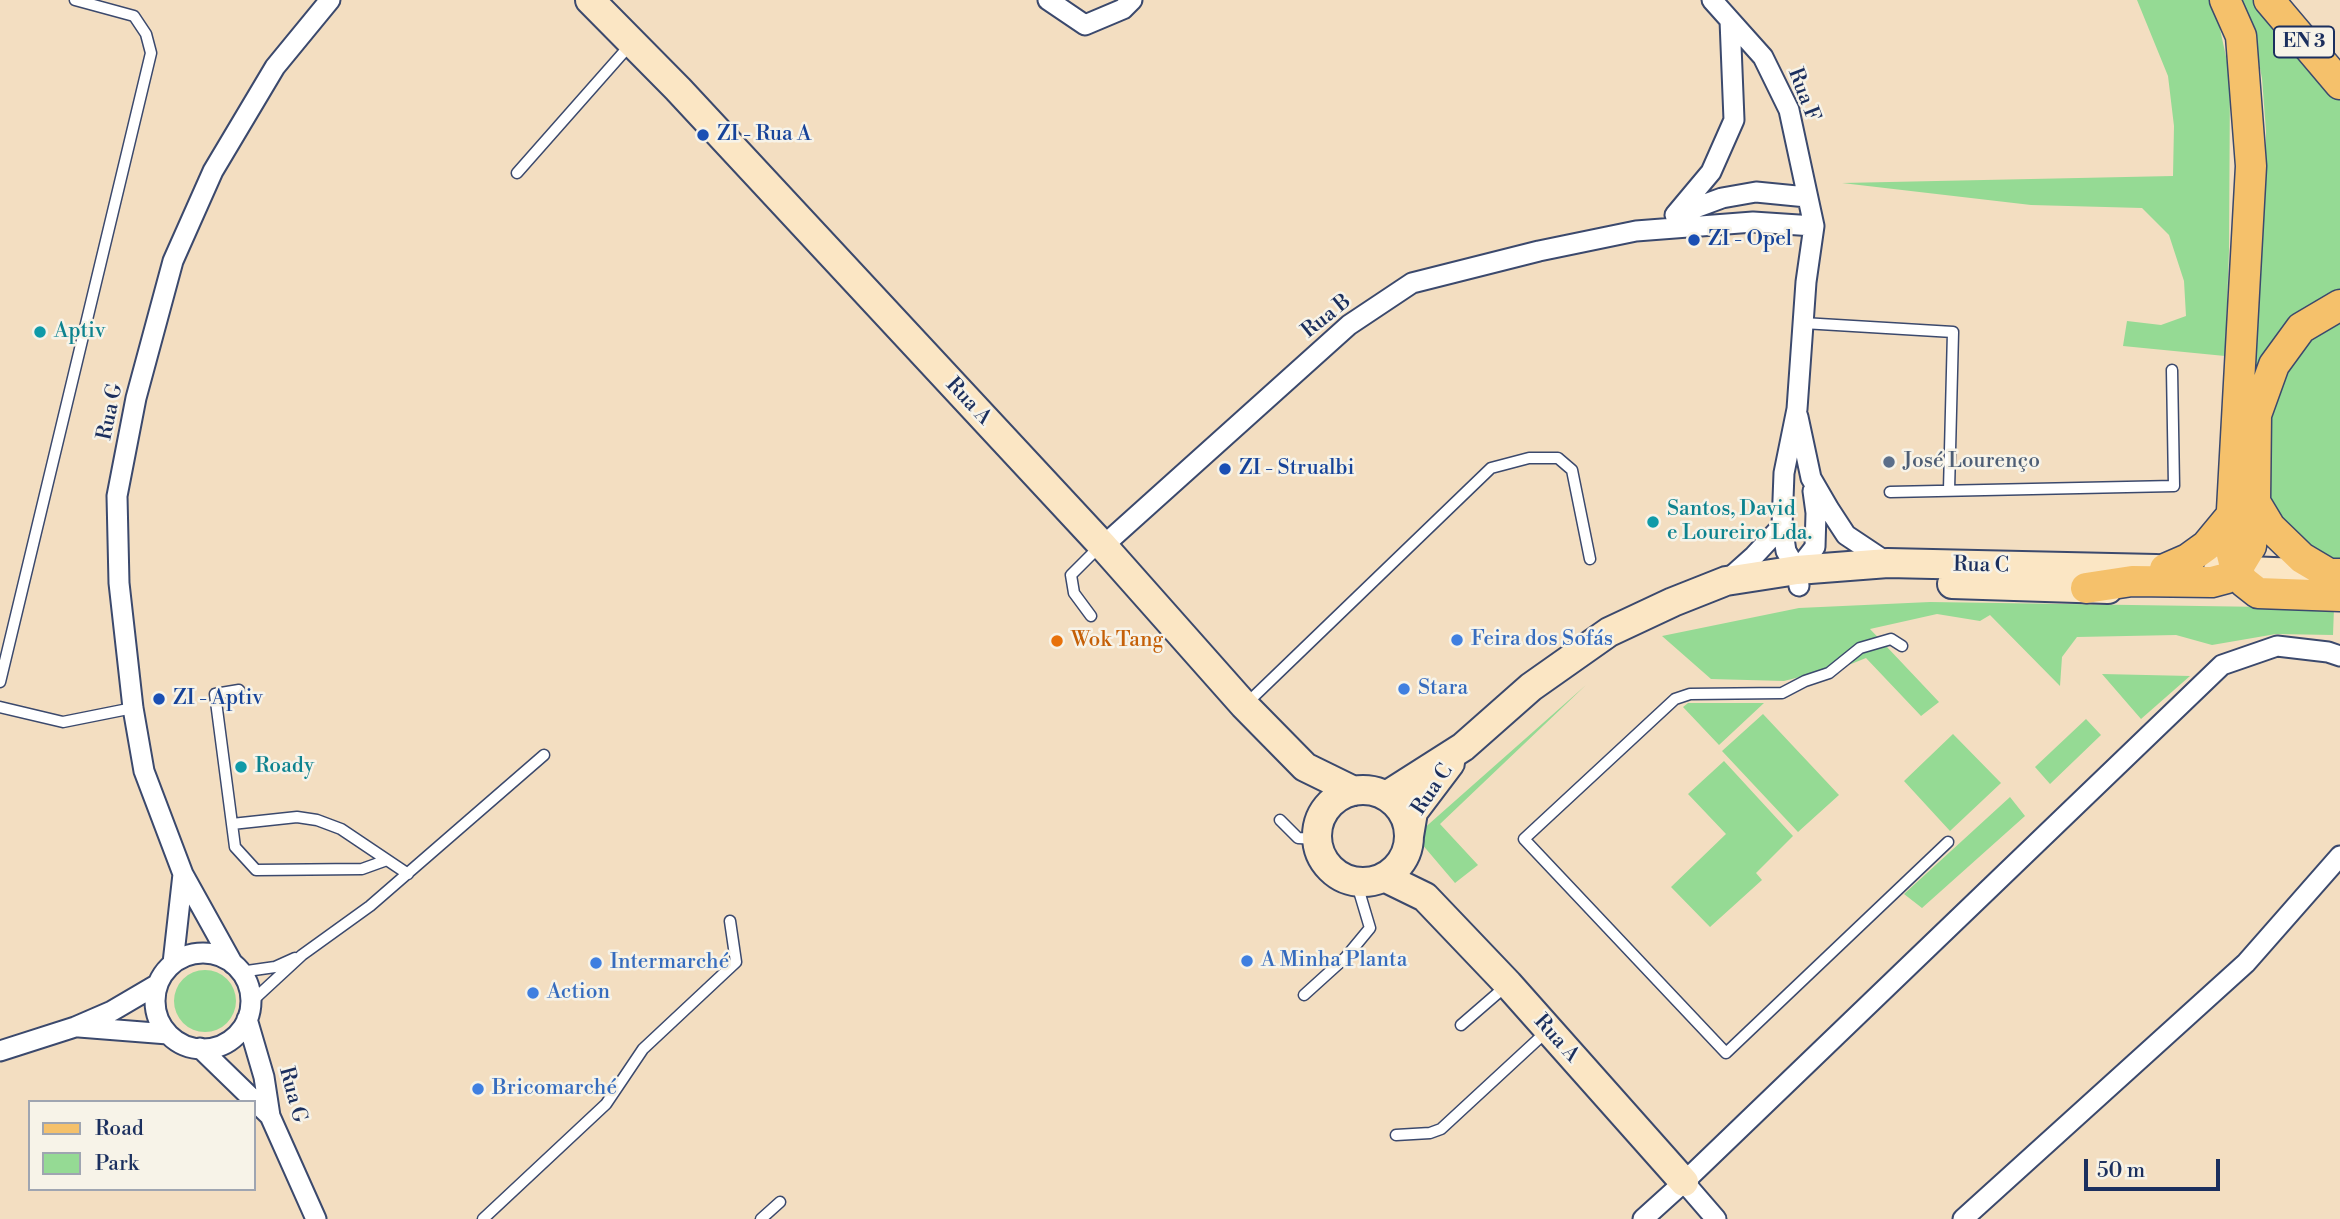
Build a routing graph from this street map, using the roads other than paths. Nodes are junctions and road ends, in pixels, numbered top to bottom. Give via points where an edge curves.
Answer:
1 (75, 0) edge
2 (330, 0) edge
3 (590, 0) edge
4 (1048, 0) edge
5 (1132, 0) edge
6 (1712, 0) edge
7 (2225, 0) edge
8 (2269, 0) edge
9 (2291, 0) edge
10 (1730, 20) junction
11 (632, 43) junction
12 (2340, 60) edge
13 (2340, 84) edge
14 (517, 173) dead end
15 (1807, 197) junction
16 (1675, 215) junction
17 (1814, 226) junction
18 (1636, 231) junction
19 (2340, 305) edge
20 (1803, 323) junction
21 (2172, 370) dead end
22 (1797, 409) junction
23 (1811, 478) junction
24 (1949, 490) junction
25 (1890, 492) dead end
26 (2243, 510) junction
27 (1782, 526) junction
28 (1102, 546) junction
29 (1590, 559) dead end
30 (1888, 564) junction
31 (2165, 569) junction
32 (2236, 571) junction
33 (1798, 578) junction
34 (1726, 580) junction
35 (2336, 581) edge
36 (2086, 588) junction
37 (2258, 593) junction
38 (1091, 616) dead end
39 (1632, 623) junction
40 (1902, 646) dead end
41 (2340, 656) edge
42 (0, 682) edge
43 (239, 690) dead end
44 (1244, 705) junction
45 (0, 707) edge
46 (133, 708) junction
47 (1463, 747) junction
48 (544, 755) dead end
49 (1305, 767) junction
50 (1354, 791) junction
51 (1386, 796) junction
52 (1280, 820) dead end
53 (232, 824) junction
54 (1321, 826) junction
55 (1409, 841) junction
56 (1948, 842) dead end
57 (2340, 856) edge
58 (387, 860) junction
59 (183, 874) junction
60 (408, 874) junction
61 (1384, 877) junction
62 (1356, 881) junction
63 (1425, 897) junction
64 (730, 921) dead end
65 (302, 955) junction
66 (173, 963) junction
67 (237, 968) junction
68 (158, 984) junction
69 (1508, 985) junction
70 (1304, 995) dead end
71 (248, 1011) junction
72 (1461, 1025) dead end
73 (75, 1027) junction
74 (1548, 1030) junction
75 (168, 1034) junction
76 (200, 1048) junction
77 (0, 1051) edge
78 (254, 1100) edge
79 (256, 1102) edge
80 (270, 1116) junction
81 (1396, 1135) dead end
82 (1684, 1182) junction
83 (780, 1202) dead end
84 (316, 1219) edge
85 (483, 1219) edge
86 (761, 1219) edge
87 (1643, 1219) edge
88 (1716, 1219) edge
89 (1963, 1219) edge

1 - 42 lane via 135,16 151,53
2 - 46 street, Rua G via 275,67 213,171 173,261 136,398 117,496 119,583
3 - 11 street, Rua A
4 - 5 street via 1085,25 1123,9
6 - 10 street, Rua F
7 - 26 main road via 2241,36 2251,166
8 - 13 main road, EN 3
9 - 12 main road, EN 3
10 - 15 street, Rua F via 1763,57 1789,110
10 - 16 street, Rua B via 1734,120 1711,172
11 - 14 lane
11 - 28 street, Rua A
15 - 16 street, Rua B via 1756,192 1722,198
15 - 17 street, Rua F
16 - 18 street, Rua B
17 - 18 street, Rua B via 1753,222
17 - 20 street
18 - 28 street, Rua B via 1412,283 1349,325
19 - 26 main road via 2301,328 2274,365 2256,415
20 - 22 street
20 - 24 lane via 1953,332
21 - 24 lane via 2174,486
22 - 23 street
22 - 27 street via 1784,473
23 - 30 street via 1846,535
23 - 33 street via 1815,547
24 - 25 lane
26 - 31 main road via 2206,546
26 - 32 main road via 2250,546
26 - 35 main road
27 - 33 street via 1786,551
27 - 34 street
28 - 38 lane via 1071,575 1074,593
28 - 44 street, Rua A
29 - 44 lane via 1572,470 1558,458 1529,458 1491,468
30 - 31 street, Rua C
30 - 33 street, Rua C
31 - 32 street, Rua C
32 - 35 street, Rua C
32 - 36 main road via 2212,582 2132,582
32 - 37 main road
33 - 34 street, Rua C
33 - 36 street, Rua C
33 - 39 street, Rua C
34 - 39 street, Rua C
35 - 37 main road, Rua C
36 - 37 street, Rua C
39 - 47 street, Rua C via 1609,632 1531,687
40 - 56 lane via 1891,639 1860,648 1829,673 1782,693 1690,694 1675,699 1524,839 1726,1053
41 - 82 street via 2277,646 2222,665
43 - 53 lane via 215,695
44 - 49 street, Rua A
45 - 46 lane via 63,722
46 - 59 street, Rua G via 144,771
47 - 51 street, Rua C
47 - 55 street, Rua C via 1413,812
48 - 60 lane
49 - 50 street, Rua A
49 - 54 street
50 - 51 street
50 - 54 street via 1342,796
51 - 55 street via 1403,813
52 - 54 lane via 1298,838
53 - 58 lane via 296,817 317,820
53 - 58 lane via 235,847 256,870 362,869
54 - 62 street via 1321,854 1329,867
55 - 61 street via 1403,859
55 - 63 street, Rua A
57 - 89 street via 2245,963
58 - 60 lane
59 - 66 street
59 - 67 street, Rua G
60 - 65 lane
61 - 62 street
61 - 63 street, Rua A
62 - 70 lane via 1370,928
63 - 69 street, Rua A
64 - 85 lane via 736,962 643,1049 606,1104
65 - 67 lane via 275,967
65 - 71 lane
66 - 67 street via 207,953 225,958
66 - 68 street
67 - 71 street via 249,990
68 - 73 street
68 - 75 street via 155,1002
69 - 72 lane
69 - 74 street, Rua A
71 - 76 street via 237,1034 228,1041
71 - 80 street, Rua G
73 - 75 street
73 - 77 street
74 - 81 lane via 1441,1129
74 - 82 street, Rua A
75 - 76 street
76 - 78 street
79 - 80 street
80 - 84 street, Rua G
82 - 87 street
82 - 88 street
83 - 86 lane

